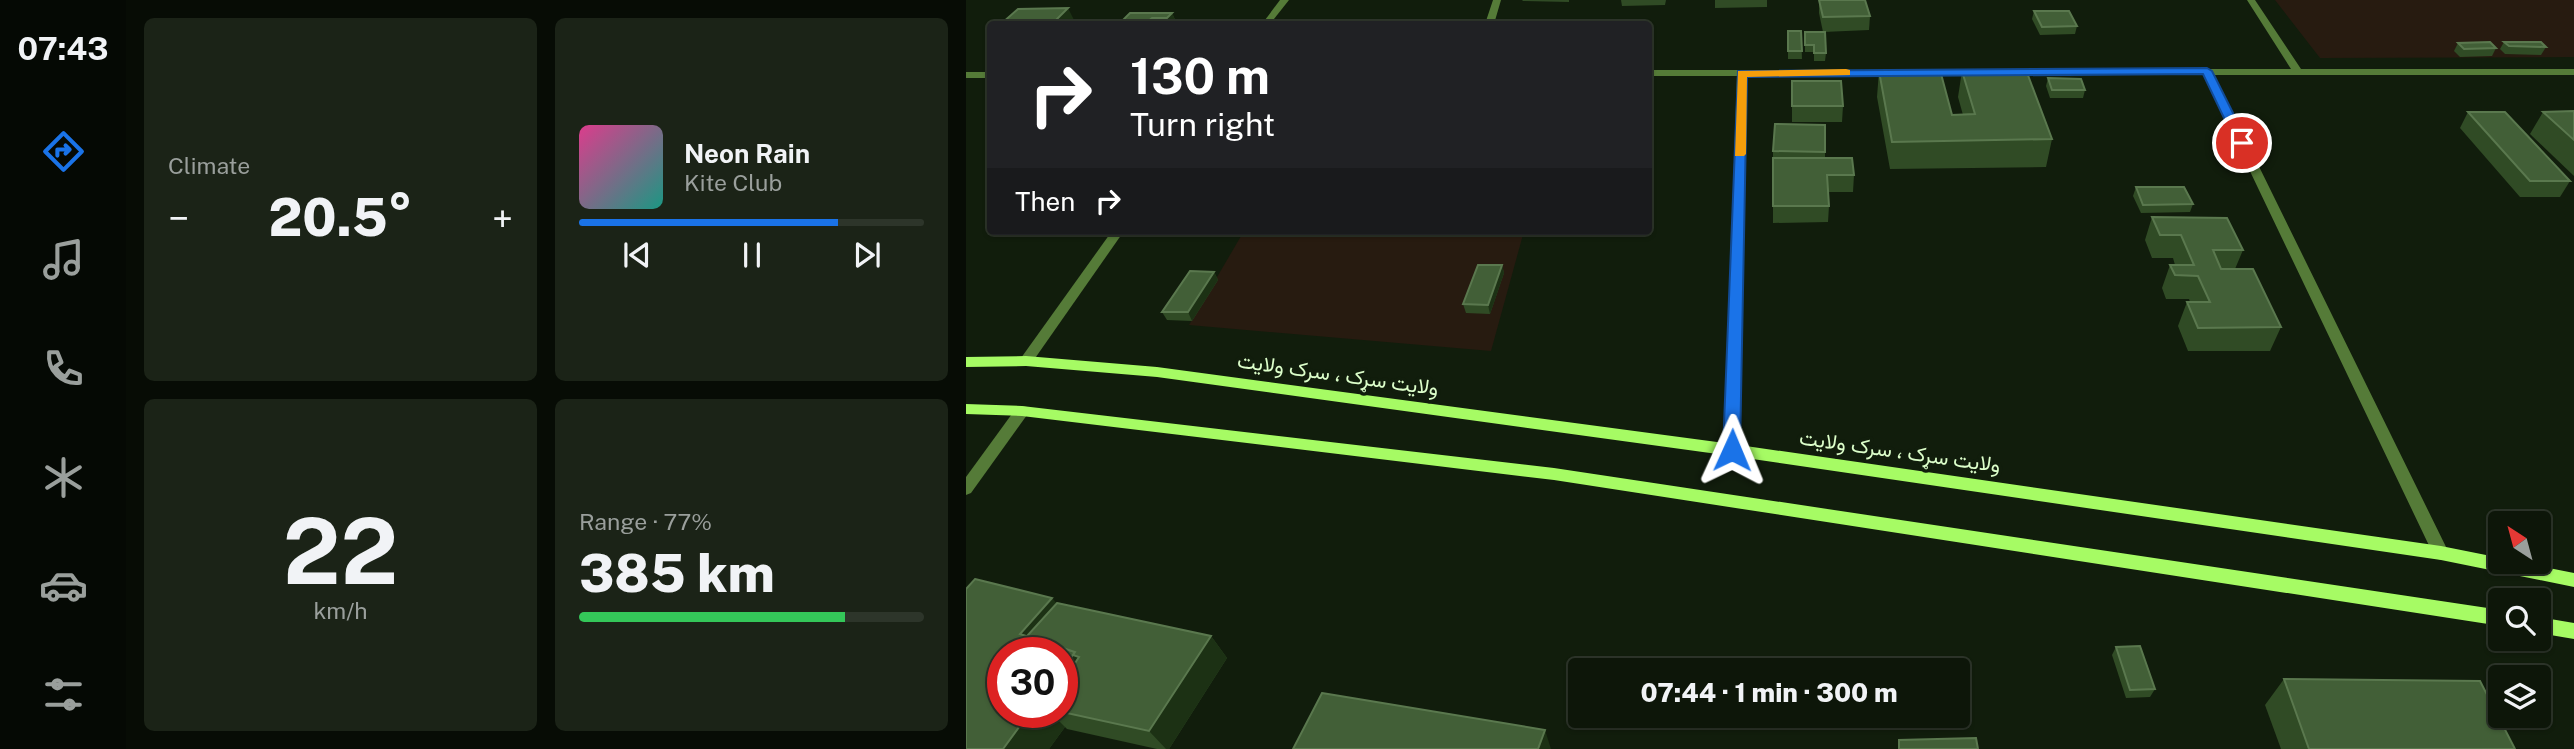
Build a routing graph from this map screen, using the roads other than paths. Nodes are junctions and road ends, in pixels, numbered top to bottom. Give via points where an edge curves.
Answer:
1 (1285, 0) edge
2 (1497, 0) edge
3 (2251, 0) edge
4 (1268, 21) edge
5 (1490, 21) edge
6 (2207, 71) junction
7 (2297, 71) junction
8 (1988, 72) edge
9 (2002, 72) edge
10 (2574, 72) edge
11 (1652, 73) edge
12 (1742, 74) junction
13 (966, 75) edge
14 (987, 75) edge
15 (1115, 235) edge
16 (1026, 361) junction
17 (966, 362) edge
18 (966, 409) edge
19 (1022, 411) junction
20 (1732, 450) junction
21 (966, 489) edge
22 (2441, 553) junction
23 (2574, 580) edge
24 (2488, 616) edge
25 (2551, 627) edge
26 (2574, 631) edge

1 - 4 street
2 - 5 street
3 - 7 street
6 - 7 street
6 - 9 street
6 - 22 street
7 - 10 street
8 - 12 street
11 - 12 street
12 - 20 street
13 - 14 street
15 - 16 street
16 - 17 main road, ولایت سړک ، سرک ولایت
16 - 20 main road, ولایت سړک ، سرک ولایت via 1157,372
18 - 19 main road
19 - 21 street
19 - 24 main road via 1554,474
20 - 22 main road, ولایت سړک ، سرک ولایت
22 - 23 main road, ولایت سړک ، سرک ولایت
25 - 26 main road

